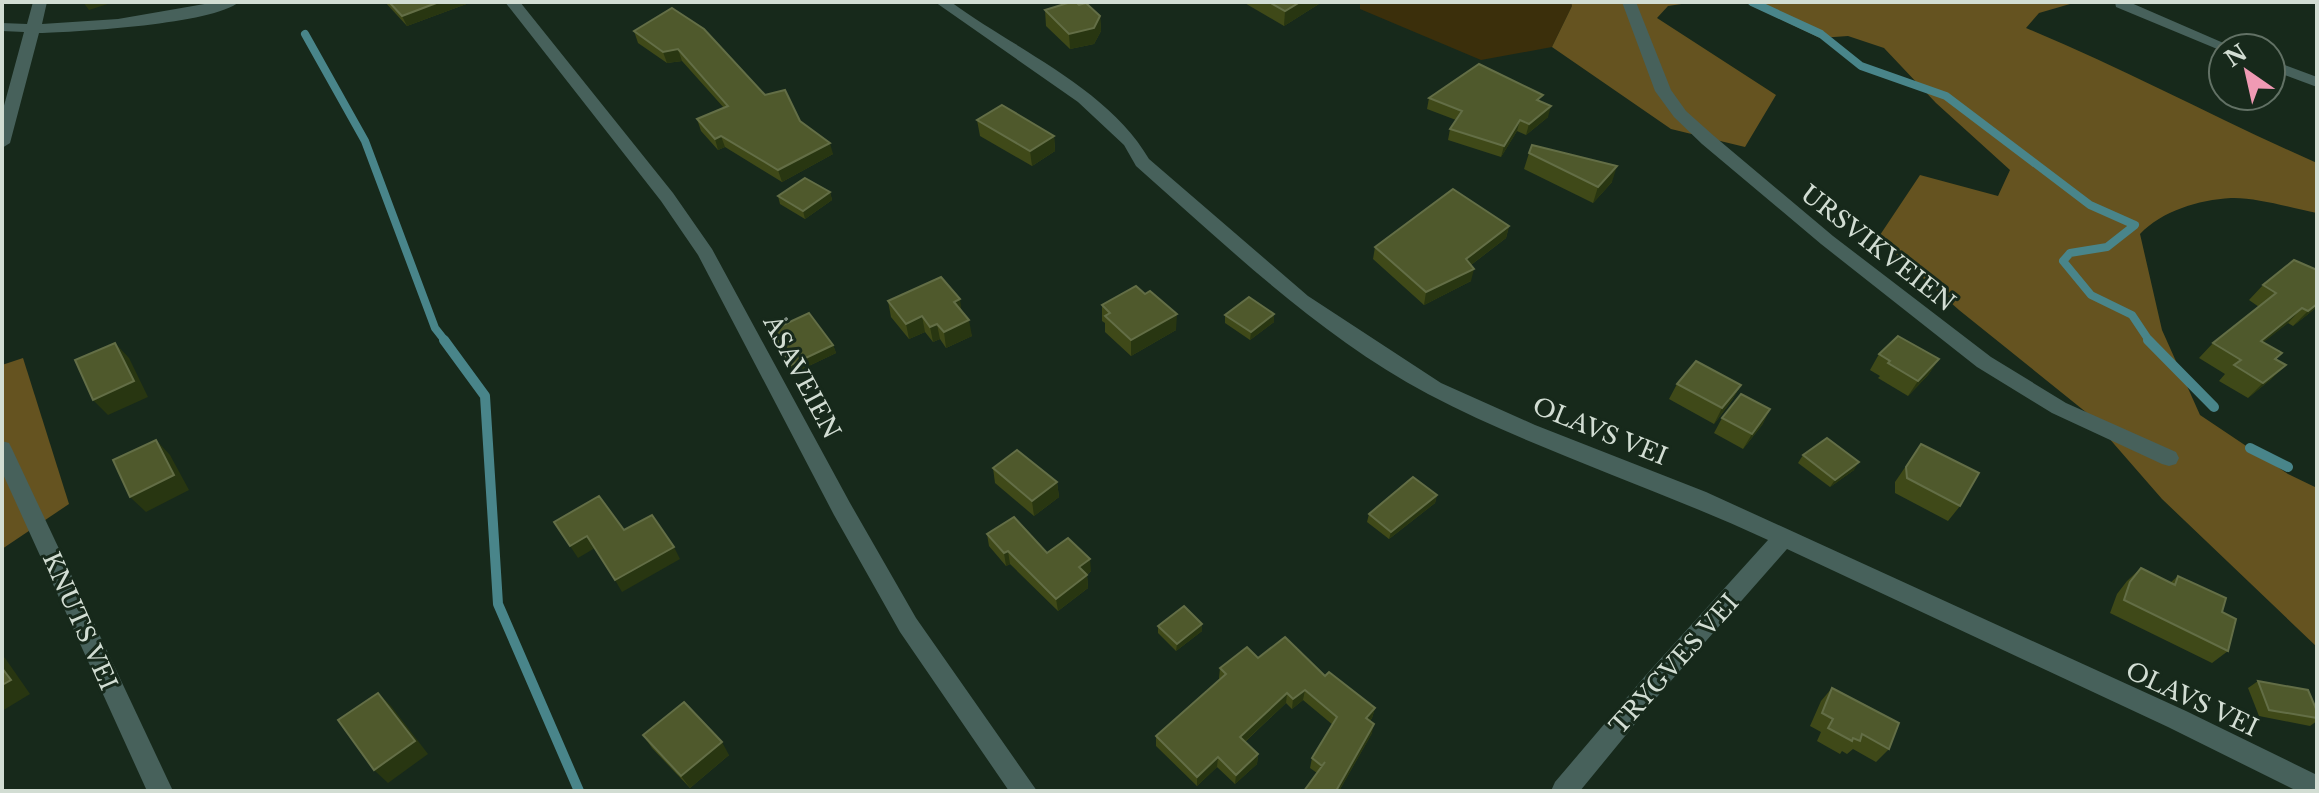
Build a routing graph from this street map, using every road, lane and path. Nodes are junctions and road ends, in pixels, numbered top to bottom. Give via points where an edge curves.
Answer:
1 (40, 2) edge
2 (232, 2) edge
3 (512, 2) edge
4 (942, 2) edge
5 (1629, 2) edge
6 (2121, 4) edge
7 (2, 27) edge
8 (33, 28) junction
9 (2207, 40) edge
10 (2287, 71) edge
11 (2317, 82) edge
12 (2, 143) edge
13 (2, 449) edge
14 (2169, 458) dead end
15 (1784, 538) junction
16 (2317, 788) edge
17 (160, 791) edge
18 (1024, 791) edge
19 (1564, 791) edge

1 - 8 street
2 - 8 street via 146,20
3 - 18 street, ÅSAVEIEN via 706,253 908,625
4 - 15 street, OLAVS VEI via 1031,60 1102,116 1142,162 1301,301 1361,343 1447,394
5 - 14 street, URSVIKVEIEN via 1663,91 1708,140 1984,362 2059,408
6 - 9 street
7 - 8 street
8 - 12 street
10 - 11 street
13 - 17 street, KNUTS VEI
15 - 16 street, OLAVS VEI
15 - 19 street, TRYGVES VEI

